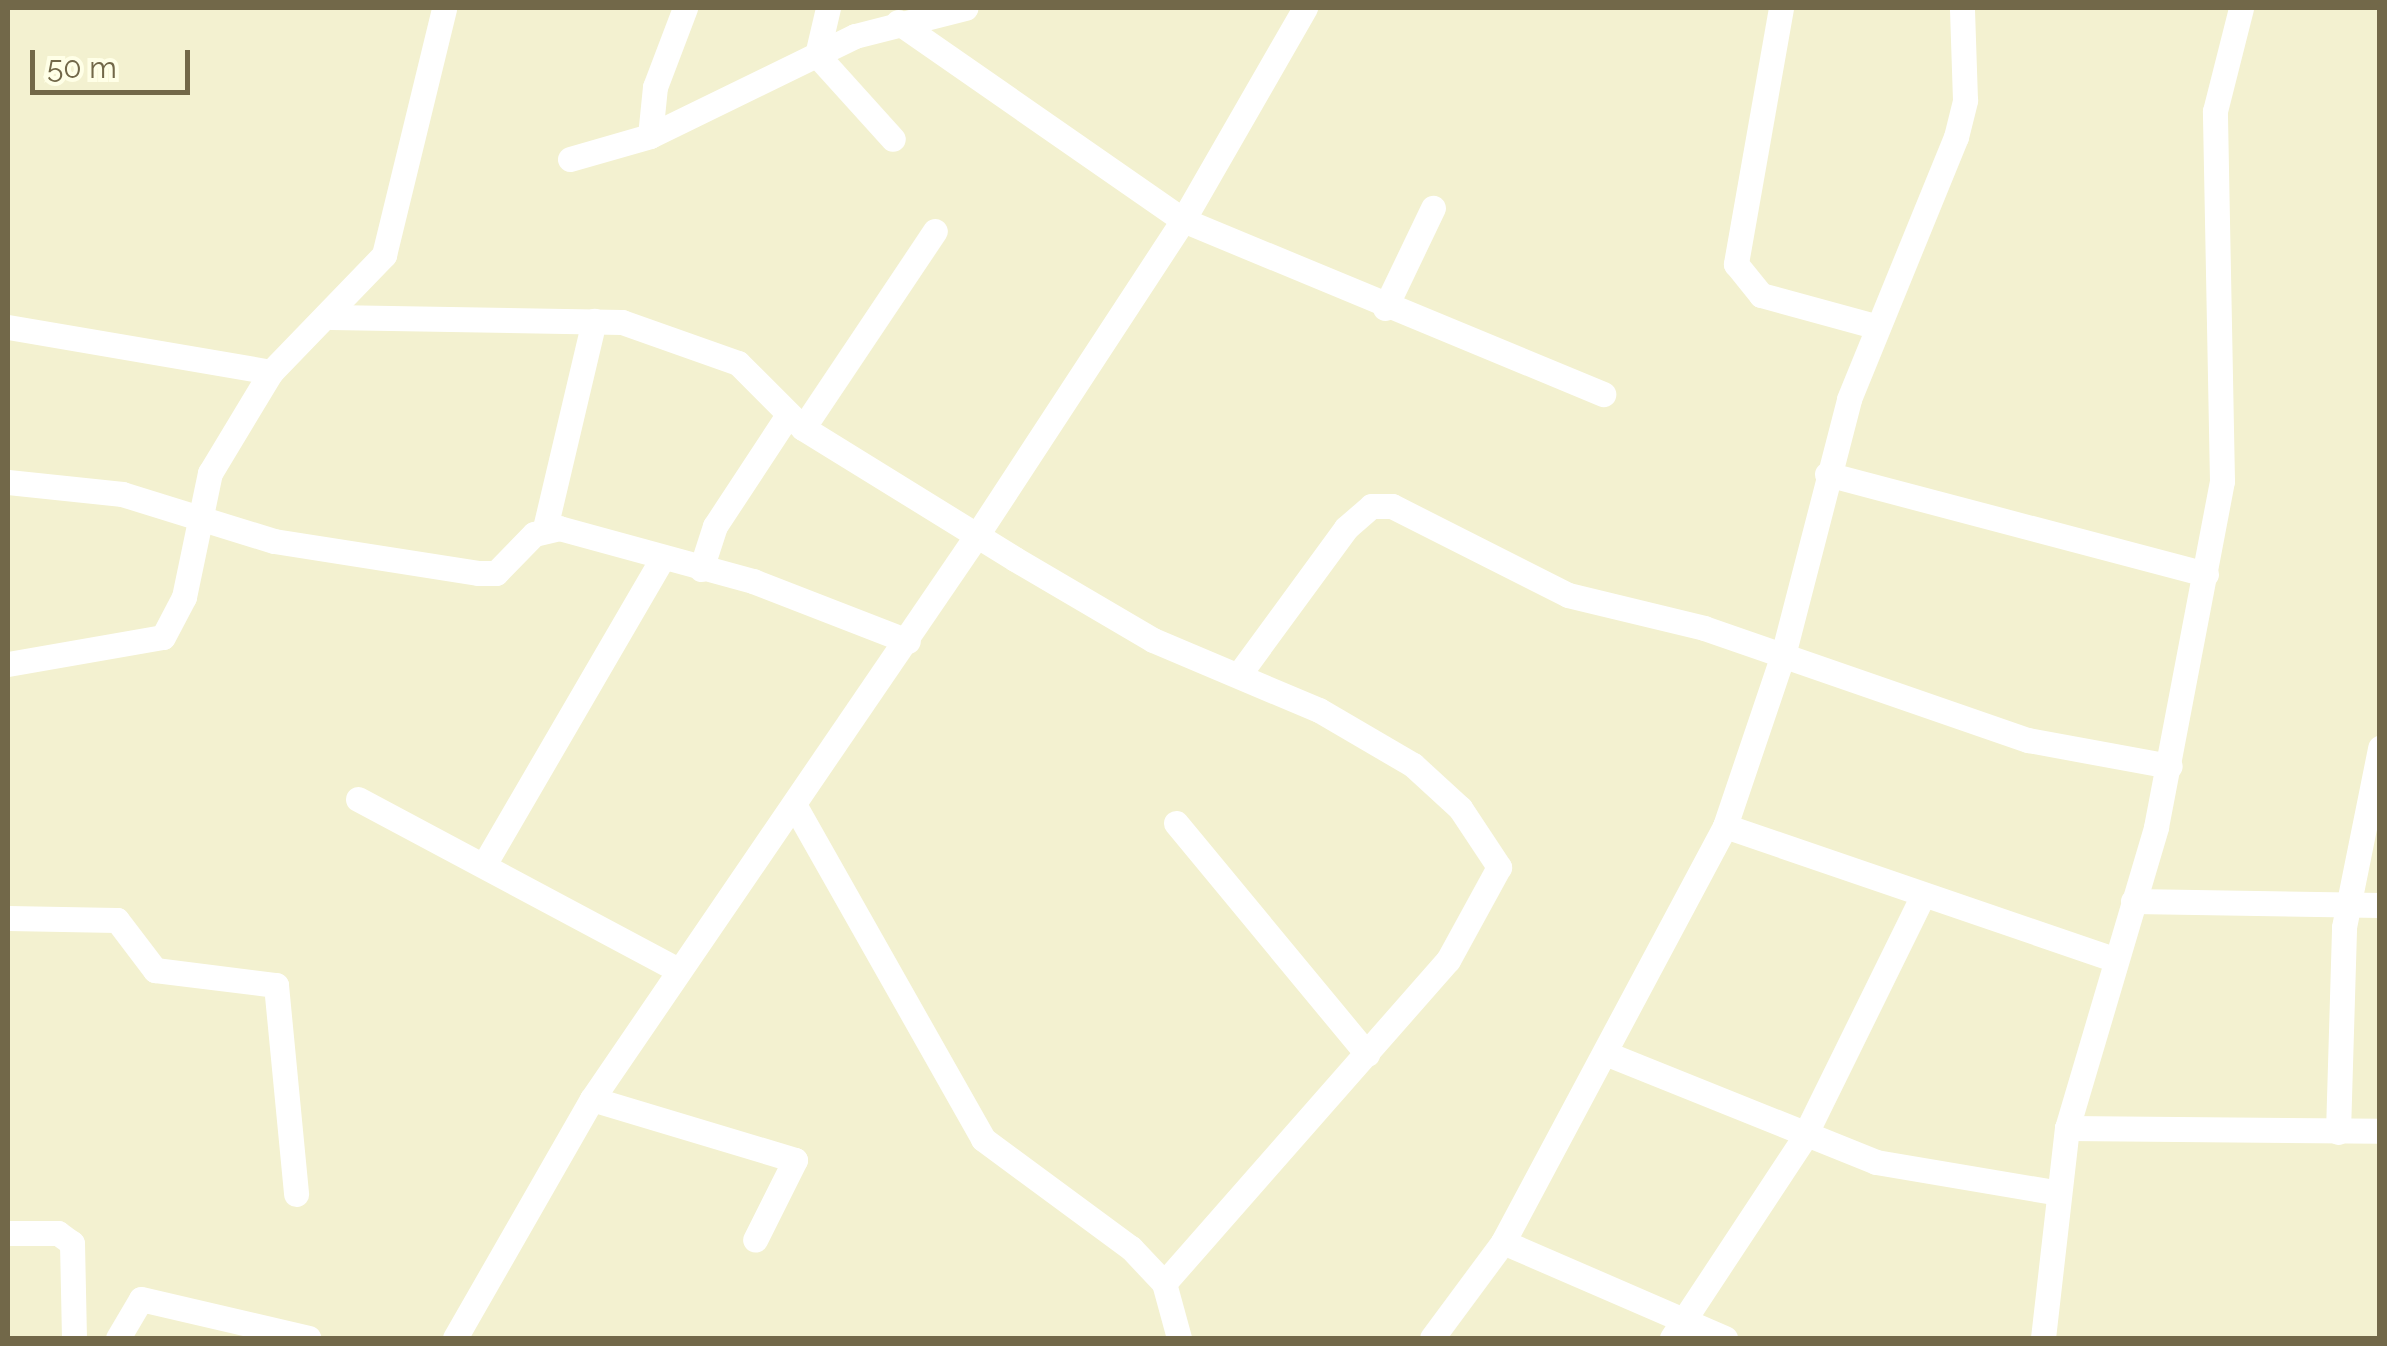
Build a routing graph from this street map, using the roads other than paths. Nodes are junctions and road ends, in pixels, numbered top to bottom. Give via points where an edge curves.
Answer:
1 (444, 8) edge
2 (685, 8) edge
3 (828, 8) edge
4 (964, 8) edge
5 (1305, 8) edge
6 (1782, 8) edge
7 (1962, 8) edge
8 (2241, 8) edge
9 (898, 22) junction
10 (817, 55) junction
11 (650, 136) junction
12 (892, 139) dead end
13 (570, 159) dead end
14 (1433, 208) dead end
15 (1183, 220) junction
16 (936, 231) dead end
17 (1385, 308) junction
18 (331, 317) junction
19 (594, 322) junction
20 (8, 327) edge
21 (1878, 327) junction
22 (271, 372) junction
23 (1603, 394) dead end
24 (796, 421) junction
25 (1828, 474) junction
26 (8, 482) edge
27 (198, 512) junction
28 (545, 528) junction
29 (978, 536) junction
30 (662, 561) junction
31 (701, 569) junction
32 (2206, 574) junction
33 (908, 641) junction
34 (1783, 655) junction
35 (8, 664) edge
36 (1240, 673) junction
37 (2380, 748) edge
38 (2170, 766) junction
39 (358, 799) dead end
40 (796, 808) junction
41 (1176, 823) dead end
42 (1725, 826) junction
43 (486, 863) junction
44 (1922, 897) junction
45 (2133, 901) junction
46 (2347, 905) junction
47 (2380, 905) edge
48 (8, 918) edge
49 (2110, 958) junction
50 (678, 970) junction
51 (1605, 1053) junction
52 (1367, 1054) junction
53 (592, 1099) junction
54 (2066, 1128) junction
55 (2380, 1131) edge
56 (2338, 1132) junction
57 (1803, 1139) junction
58 (2054, 1192) junction
59 (296, 1194) dead end
60 (8, 1233) edge
61 (755, 1240) dead end
62 (1503, 1242) junction
63 (1164, 1283) junction
64 (1678, 1330) edge
65 (74, 1338) edge
66 (118, 1338) edge
67 (309, 1338) edge
68 (455, 1338) edge
69 (1179, 1338) edge
70 (1432, 1338) edge
71 (1725, 1338) edge
72 (2043, 1338) edge

1 - 18 street via 384,255
2 - 11 street via 655,87
3 - 10 street
4 - 9 street
5 - 15 street
6 - 21 street via 1736,264 1761,295
7 - 21 street via 1965,100 1956,137
8 - 32 street via 2215,111 2222,481
9 - 10 street
9 - 15 street
10 - 11 street
10 - 12 street
11 - 13 street
14 - 17 street
15 - 17 street
15 - 29 street
16 - 24 street
17 - 23 street
18 - 19 street
18 - 22 street
19 - 24 street via 658,331 738,363
19 - 28 street
20 - 22 street
21 - 25 street
22 - 27 street via 210,473
24 - 29 street
24 - 31 street via 714,526
25 - 32 street
25 - 34 street
26 - 27 street via 78,485
27 - 28 street via 274,541 478,573 496,573
27 - 35 street via 184,597 163,637
28 - 30 street
29 - 33 street
29 - 36 street via 1153,640
30 - 31 street
30 - 43 street
31 - 33 street
32 - 38 street
33 - 40 street
34 - 36 street via 1568,595 1412,512 1371,506
34 - 38 street via 2028,740
34 - 42 street
36 - 52 street via 1413,765 1496,854 1493,884 1448,960
37 - 46 street
38 - 45 street
39 - 43 street
40 - 50 street
40 - 63 street via 933,1065 983,1140
41 - 52 street
42 - 44 street
42 - 51 street
43 - 50 street via 493,876
44 - 49 street
44 - 57 street
45 - 46 street
45 - 49 street
46 - 47 street
46 - 56 street
48 - 59 street via 117,920 164,974 276,985
49 - 54 street
50 - 53 street
51 - 57 street
51 - 62 street
52 - 63 street
53 - 61 street via 794,1160
53 - 68 street
54 - 56 street
54 - 58 street
55 - 56 street
57 - 58 street via 1971,1184
57 - 64 street
58 - 72 street
60 - 65 street via 58,1232 72,1243
62 - 64 street
62 - 70 street
63 - 69 street
64 - 71 street
66 - 67 street via 142,1298

